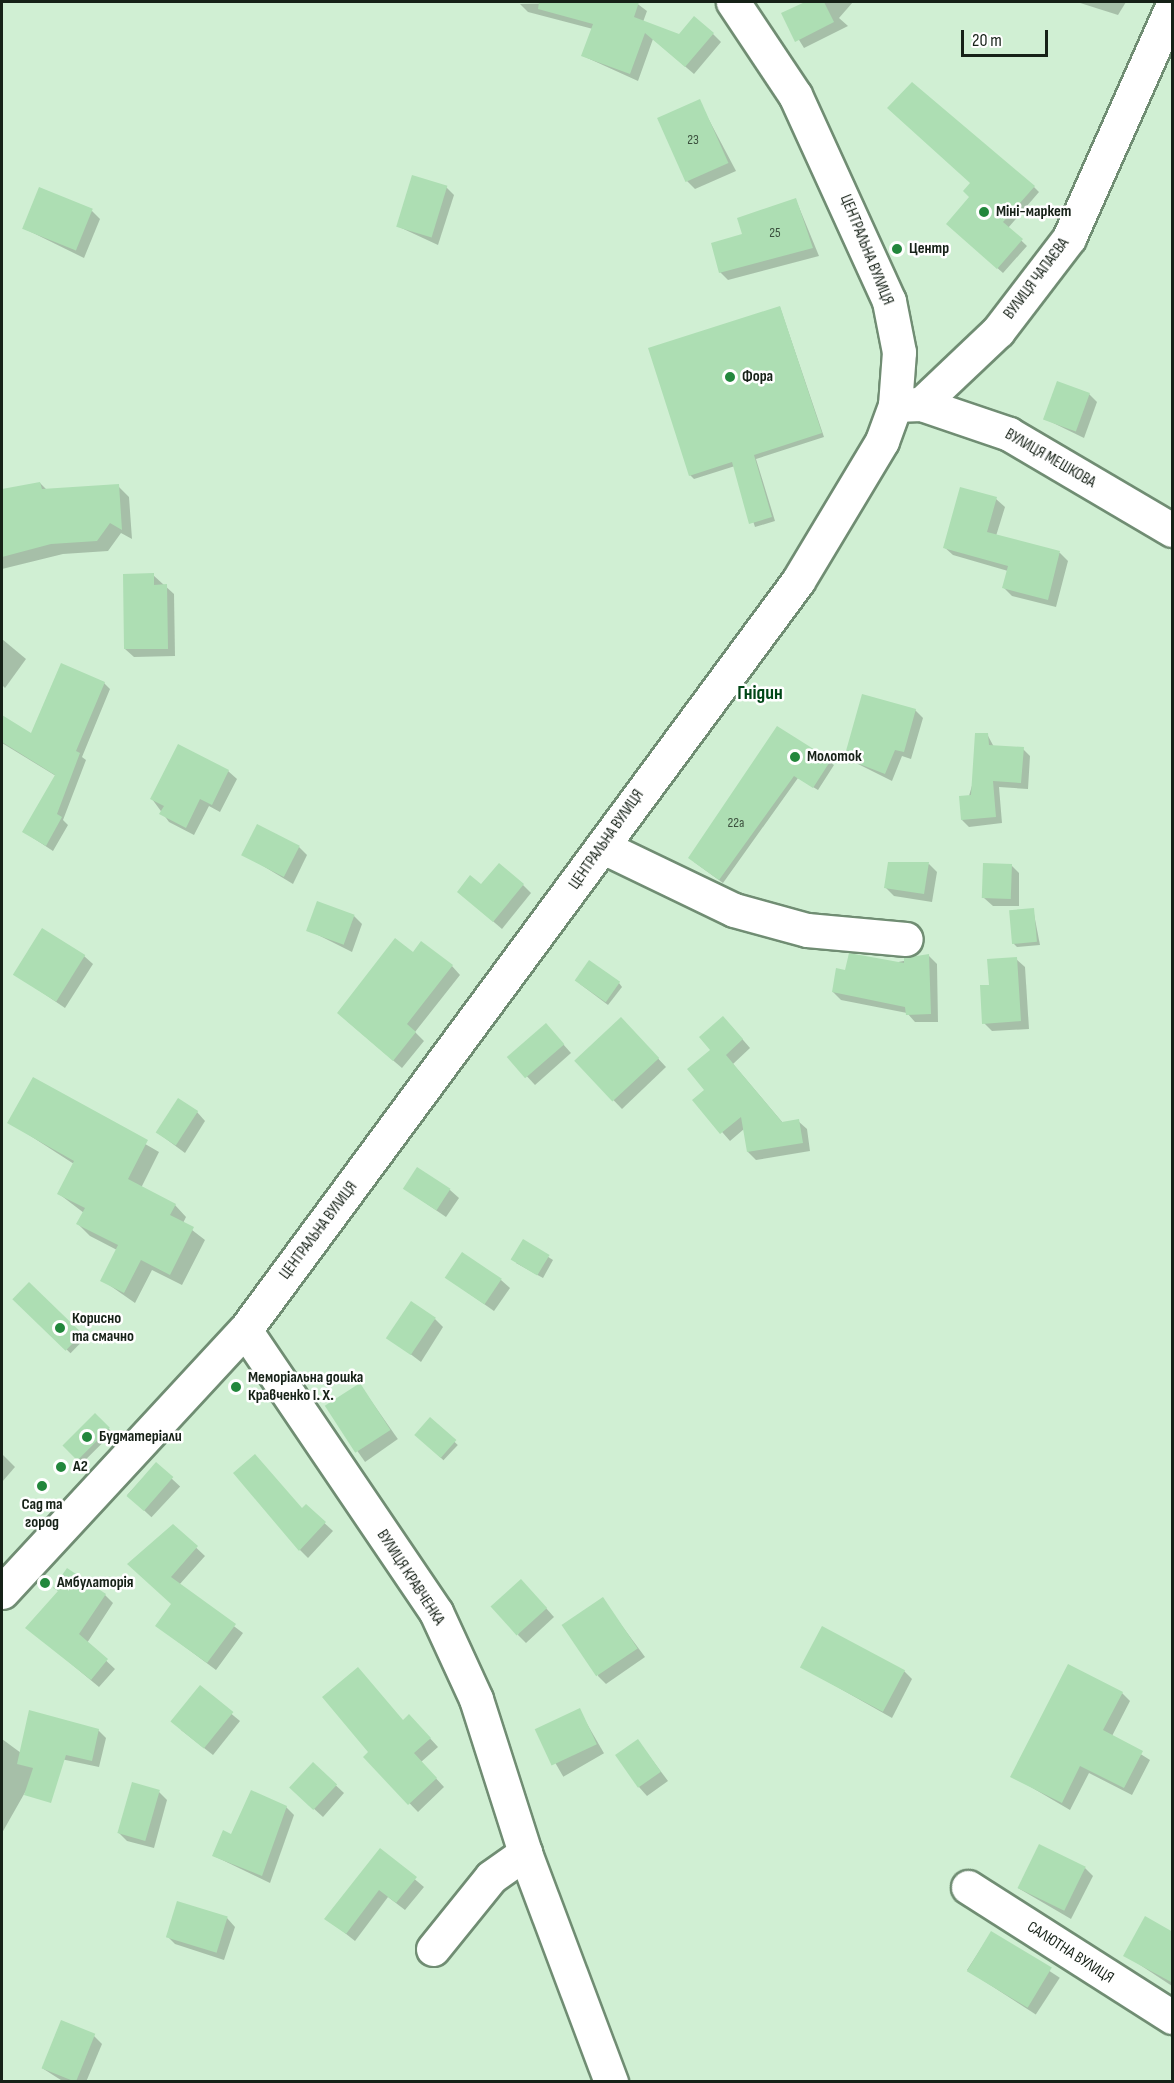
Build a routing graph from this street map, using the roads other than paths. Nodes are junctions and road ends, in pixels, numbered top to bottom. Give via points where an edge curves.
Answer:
1 (733, 2) edge
2 (1173, 7) edge
3 (908, 404) junction
4 (1173, 530) edge
5 (603, 847) junction
6 (906, 939) dead end
7 (245, 1330) junction
8 (2, 1592) edge
9 (525, 1853) junction
10 (968, 1887) dead end
11 (433, 1949) dead end
12 (1173, 2017) edge
13 (611, 2082) edge

1 - 3 street, ЦЕНТРАЛЬНА ВУЛИЦЯ via 795,95 869,248 889,301
2 - 3 street, ВУЛИЦЯ ЧАПАЄВА via 1069,238 998,331
3 - 4 street, ВУЛИЦЯ МЕШКОВА via 1009,434
3 - 5 street, ЦЕНТРАЛЬНА ВУЛИЦЯ via 798,581 719,681
5 - 6 street via 743,913 835,934
5 - 7 street, ЦЕНТРАЛЬНА ВУЛИЦЯ
7 - 8 street, ЦЕНТРАЛЬНА ВУЛИЦЯ
7 - 9 street, ВУЛИЦЯ КРАВЧЕНКА via 436,1612 476,1699
9 - 11 street via 491,1877
9 - 13 street, ВУЛИЦЯ КРАВЧЕНКА
10 - 12 street, САЛЮТНА ВУЛИЦЯ

